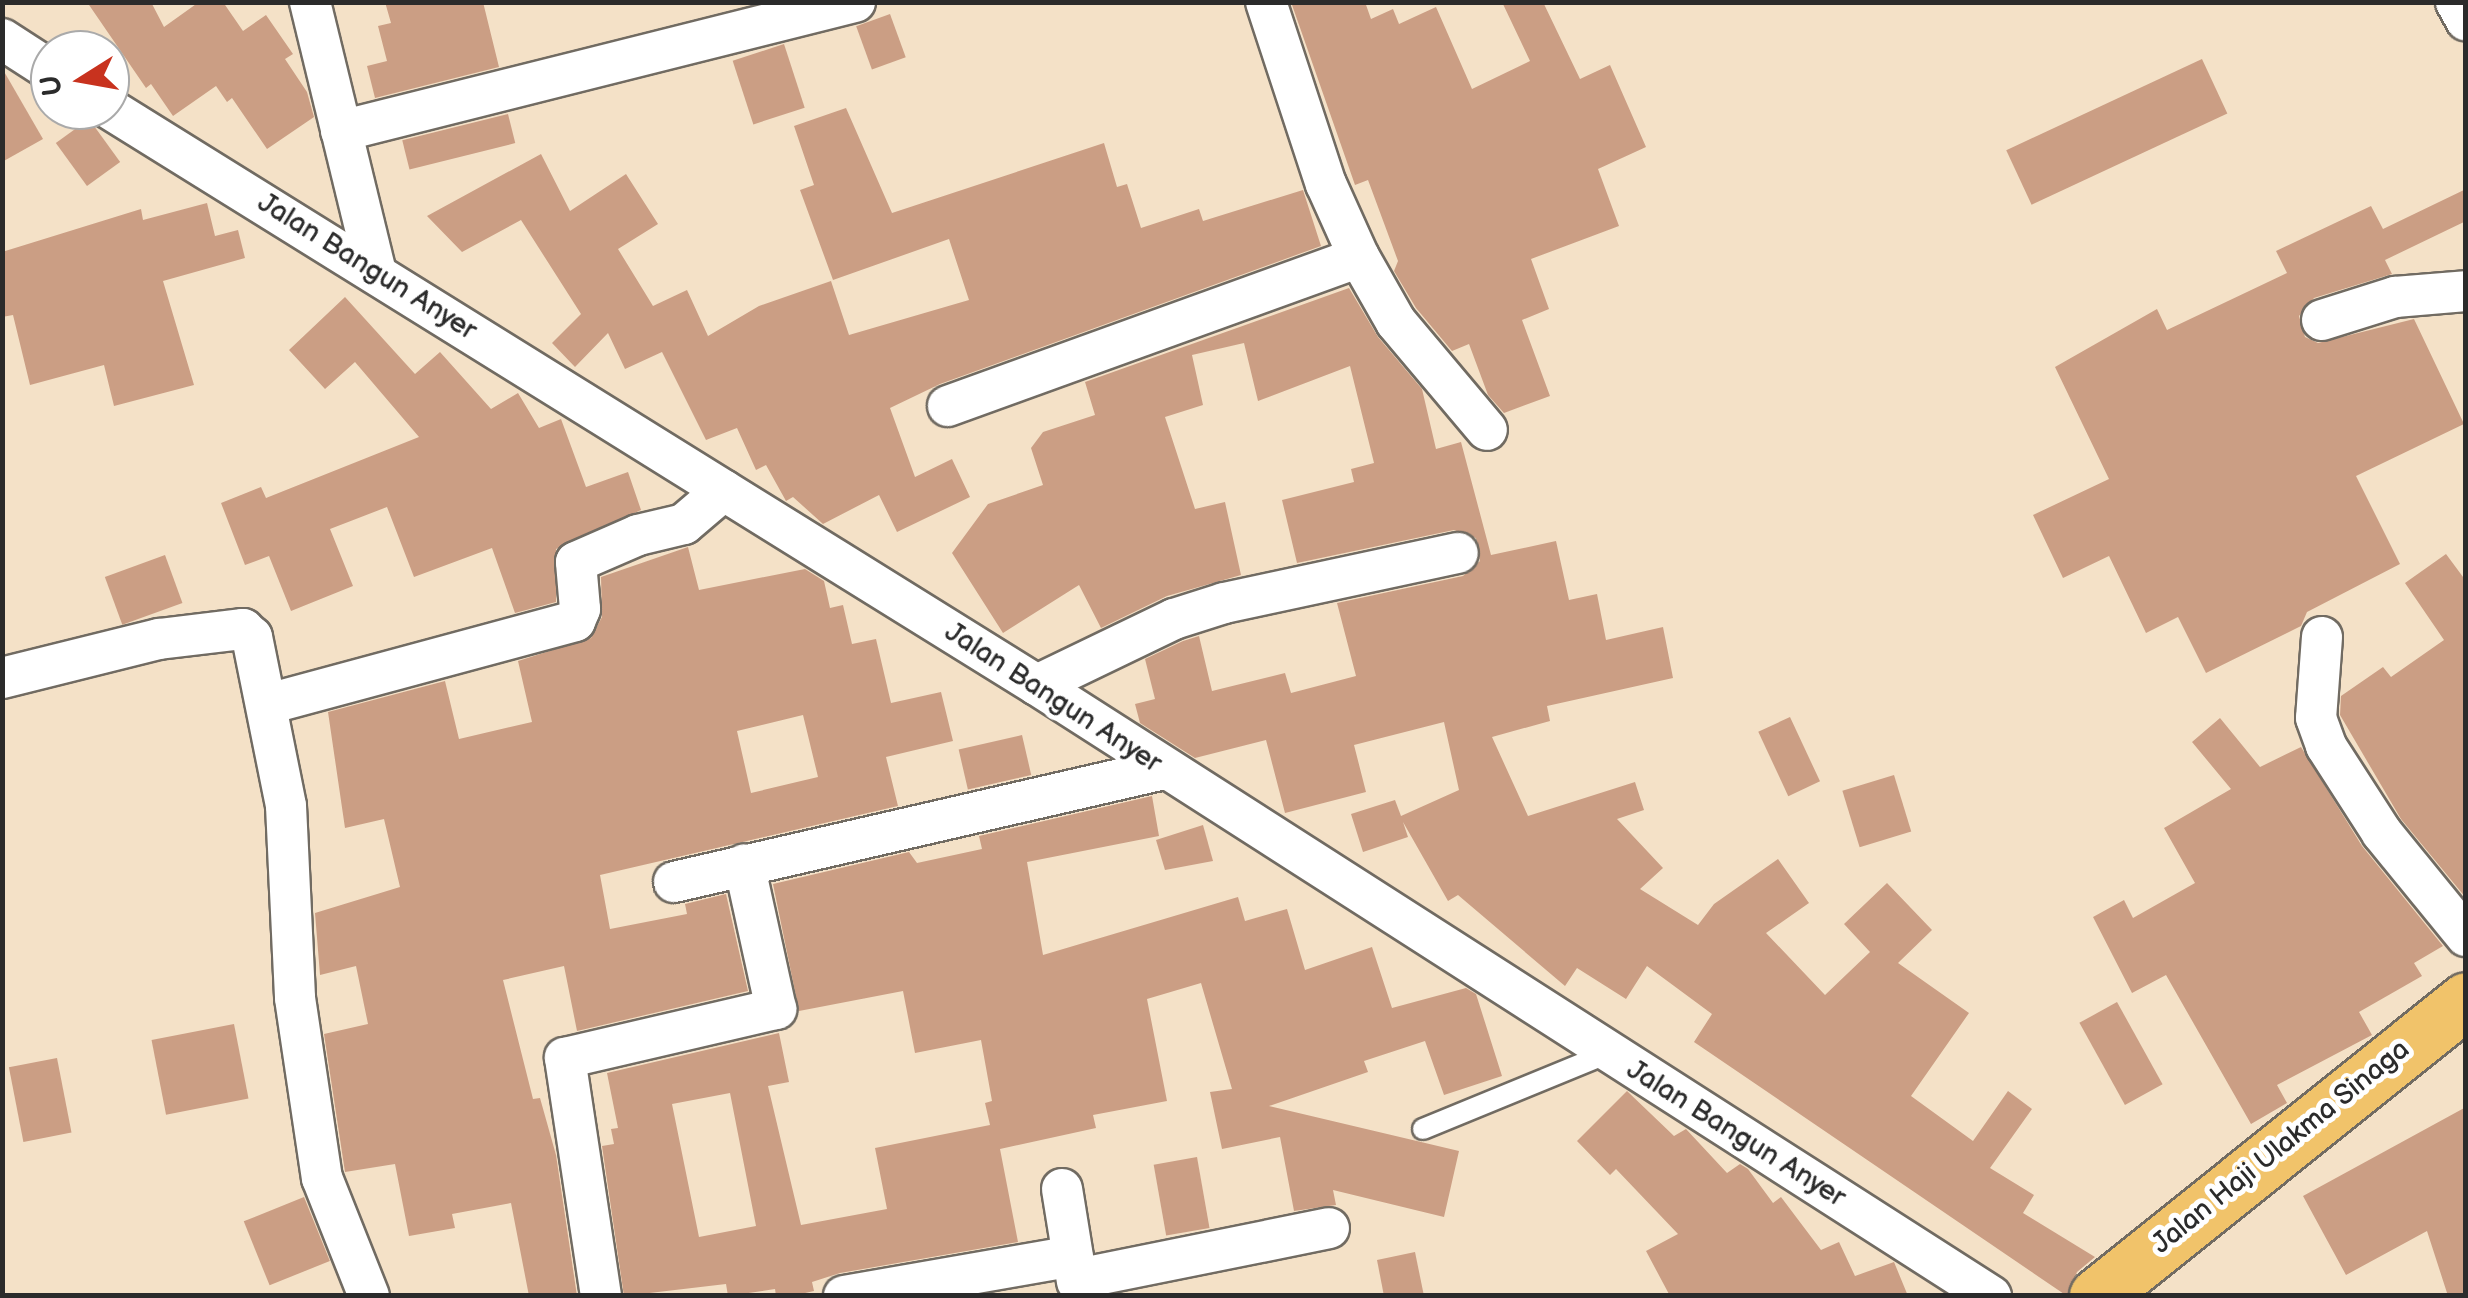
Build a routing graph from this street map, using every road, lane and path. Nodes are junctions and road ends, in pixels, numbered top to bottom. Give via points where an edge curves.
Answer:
1 (310, 2) edge
2 (855, 2) edge
3 (1266, 2) edge
4 (2456, 2) edge
5 (2466, 20) edge
6 (2, 39) edge
7 (30, 57) edge
8 (130, 121) edge
9 (342, 131) junction
10 (1360, 256) junction
11 (376, 272) junction
12 (2466, 291) edge
13 (2322, 320) dead end
14 (948, 406) dead end
15 (1486, 430) dead end
16 (724, 490) junction
17 (1458, 553) dead end
18 (2322, 637) dead end
19 (2, 678) edge
20 (1038, 685) junction
21 (268, 704) junction
22 (1164, 769) junction
23 (744, 864) junction
24 (674, 882) dead end
25 (2466, 936) edge
26 (2466, 1000) edge
27 (1608, 1053) junction
28 (1423, 1129) dead end
29 (1062, 1190) dead end
30 (1328, 1228) dead end
31 (1076, 1277) edge
32 (2121, 1288) edge
33 (369, 1296) edge
34 (601, 1296) edge
35 (844, 1296) edge
36 (1991, 1296) edge

1 - 9 street
2 - 9 street
3 - 10 street via 1326,184
4 - 5 street
6 - 7 street
8 - 11 street, Jalan Bangun Anyer
9 - 11 street
10 - 14 street
10 - 15 street via 1396,322
11 - 16 street, Jalan Bangun Anyer
12 - 13 street via 2395,297
16 - 20 street, Jalan Bangun Anyer
16 - 21 street via 684,524 576,562 580,609 574,621
17 - 20 street via 1224,603 1174,619
18 - 25 street via 2316,718 2326,746 2382,832
19 - 21 street via 159,639 243,629 252,637
20 - 22 street, Jalan Bangun Anyer
21 - 33 street via 286,806 295,998 322,1178
22 - 23 street
22 - 27 street, Jalan Bangun Anyer
23 - 24 street
23 - 34 street via 776,1009 565,1058
26 - 32 main road, Jalan Haji Ulakma Sinaga
27 - 28 lane
27 - 36 street, Jalan Bangun Anyer
29 - 31 street
30 - 31 street
31 - 35 street

